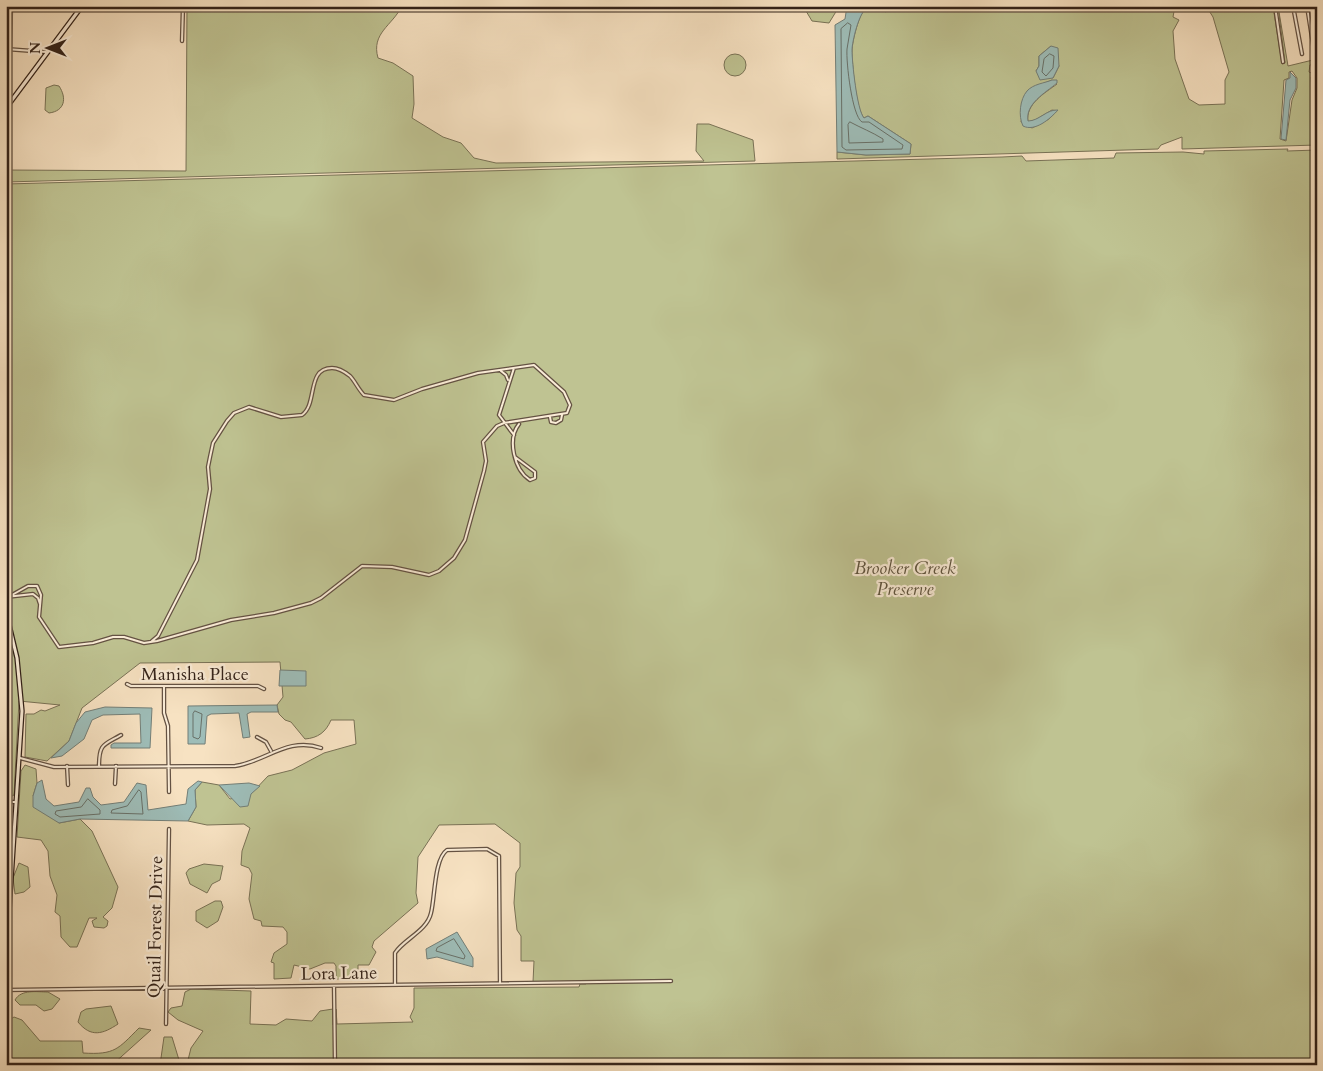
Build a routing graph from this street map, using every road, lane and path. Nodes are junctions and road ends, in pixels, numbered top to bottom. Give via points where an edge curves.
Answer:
1 (11, 6) edge
2 (82, 6) edge
3 (183, 6) edge
4 (1275, 6) edge
5 (1293, 6) edge
6 (1307, 6) edge
7 (1317, 9) edge
8 (1308, 10) junction
9 (182, 41) dead end
10 (6, 49) edge
11 (10, 49) junction
12 (1314, 51) dead end
13 (48, 53) junction
14 (1302, 54) dead end
15 (1283, 62) dead end
16 (6, 108) edge
17 (514, 368) junction
18 (499, 370) junction
19 (508, 383) junction
20 (561, 414) junction
21 (550, 417) junction
22 (521, 422) junction
23 (504, 423) junction
24 (514, 435) junction
25 (515, 457) junction
26 (40, 590) junction
27 (20, 591) junction
28 (12, 595) junction
29 (21, 595) junction
30 (35, 595) junction
31 (6, 597) edge
32 (40, 605) junction
33 (6, 612) edge
34 (160, 632) junction
35 (166, 638) junction
36 (152, 641) junction
37 (127, 684) dead end
38 (164, 686) junction
39 (264, 689) dead end
40 (122, 735) dead end
41 (257, 738) dead end
42 (321, 748) dead end
43 (272, 752) junction
44 (20, 758) junction
45 (67, 766) junction
46 (99, 766) junction
47 (116, 766) junction
48 (168, 766) junction
49 (115, 784) dead end
50 (68, 785) dead end
51 (169, 792) dead end
52 (6, 802) edge
53 (17, 802) junction
54 (169, 829) dead end
55 (6, 958) edge
56 (671, 981) dead end
57 (500, 984) junction
58 (395, 985) junction
59 (167, 986) junction
60 (334, 986) junction
61 (6, 990) edge
62 (166, 1024) dead end
63 (335, 1065) edge

1 - 11 street
2 - 13 main road
3 - 9 street
4 - 15 street
5 - 14 street
6 - 8 street
7 - 8 street
8 - 12 street
10 - 11 street
11 - 13 street
13 - 16 main road
17 - 18 street
17 - 19 street
17 - 20 street via 536,366 556,383 570,405 569,412
18 - 19 street via 506,374
18 - 34 street via 478,373 390,400 364,395 349,375 329,368 316,377 309,405 302,415 280,417 249,407 234,413 212,445 206,522 197,560
19 - 23 street via 499,415
20 - 21 street
20 - 21 street via 558,422 553,422
21 - 22 street
22 - 23 street
22 - 24 street
23 - 24 street
23 - 35 street via 482,443 486,464 467,533 458,554 439,571 429,574 392,567 359,566 311,603
24 - 25 street
25 - 25 street via 520,471 530,480 535,478 535,472
26 - 27 street via 31,585
26 - 30 street
26 - 32 street
27 - 28 street
27 - 29 street
28 - 29 street
28 - 31 street
29 - 30 street
30 - 32 street
32 - 36 street via 39,617 59,647 113,637
33 - 44 main road via 20,681
34 - 35 street
34 - 36 street
35 - 36 street
37 - 38 street, Manisha Place
38 - 39 street, Manisha Place via 258,686
38 - 48 street
40 - 46 street via 109,740 102,748
41 - 43 street via 266,742
42 - 43 street via 292,745
43 - 48 street via 248,764 235,766
44 - 45 street via 54,767
44 - 53 main road
45 - 46 street
45 - 50 street
46 - 47 street
47 - 48 street
47 - 49 street
48 - 51 street
52 - 53 street
53 - 55 main road
54 - 59 street, Quail Forest Drive
56 - 57 street, Lora Lane
57 - 58 street, Lora Lane
57 - 58 street via 500,861 497,853 487,849 447,850 443,853 431,915 395,953
58 - 60 street, Lora Lane
59 - 60 street, Lora Lane
59 - 61 street, Lora Lane
59 - 62 street, Quail Forest Drive
60 - 63 street

